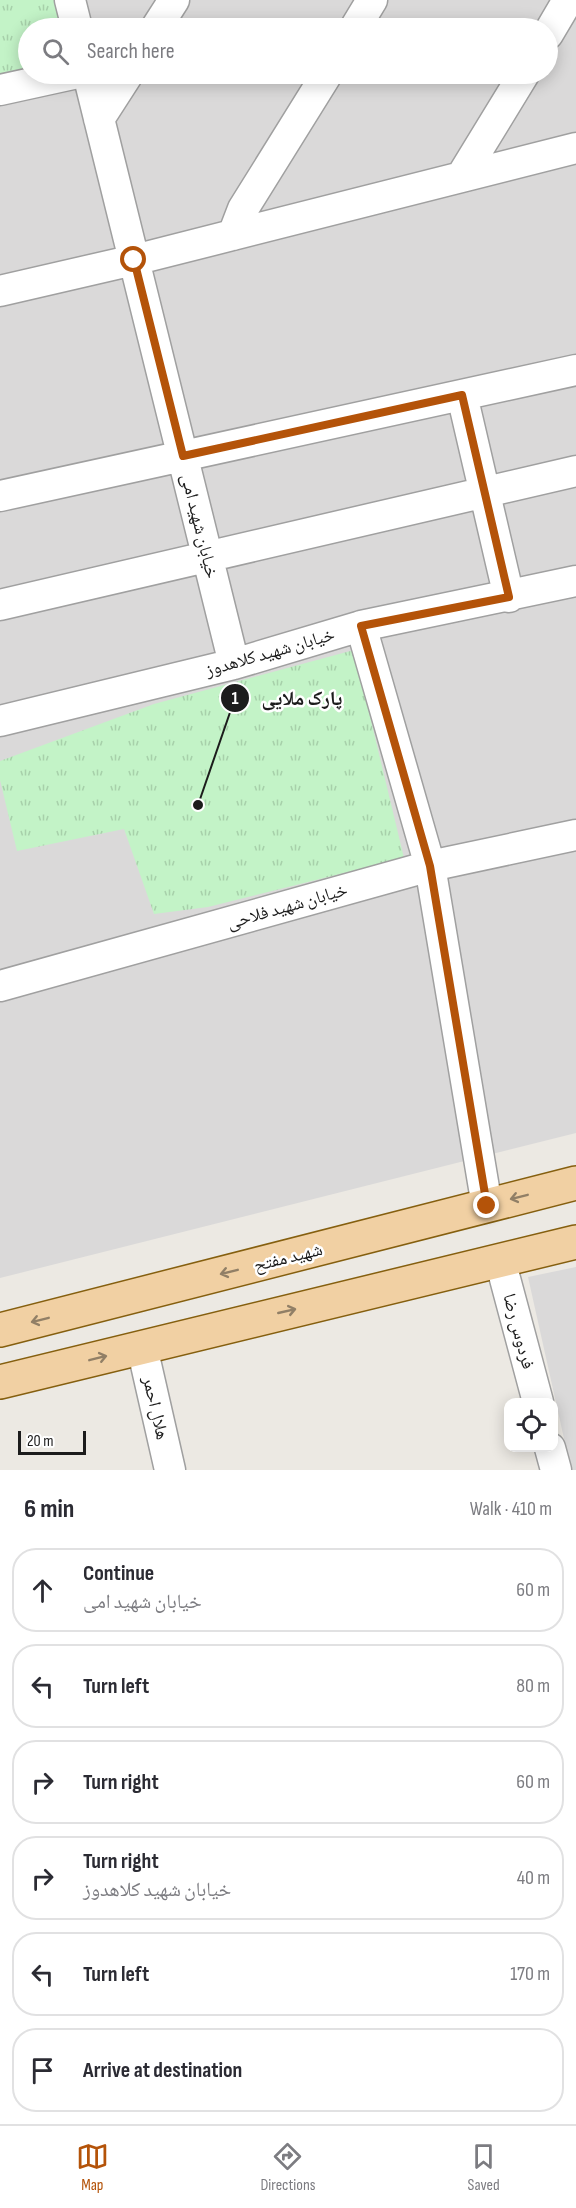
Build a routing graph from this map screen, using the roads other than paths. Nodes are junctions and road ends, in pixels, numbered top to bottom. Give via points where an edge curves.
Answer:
1 (70, 0) edge
2 (174, 0) edge
3 (372, 0) edge
4 (568, 0) edge
5 (74, 18) edge
6 (162, 18) edge
7 (361, 18) edge
8 (557, 18) edge
9 (27, 84) edge
10 (90, 84) edge
11 (122, 84) edge
12 (321, 84) edge
13 (518, 84) edge
14 (0, 90) edge
15 (99, 119) junction
16 (576, 148) edge
17 (461, 177) junction
18 (233, 235) junction
19 (134, 260) junction
20 (0, 291) edge
21 (576, 370) edge
22 (462, 395) junction
23 (183, 456) junction
24 (576, 471) edge
25 (484, 493) junction
26 (0, 496) edge
27 (208, 557) junction
28 (576, 581) edge
29 (509, 597) junction
30 (0, 605) edge
31 (361, 626) junction
32 (234, 664) junction
33 (0, 721) edge
34 (576, 835) edge
35 (430, 866) junction
36 (0, 986) edge
37 (576, 1183) edge
38 (487, 1206) junction
39 (576, 1242) edge
40 (500, 1260) junction
41 (0, 1330) edge
42 (142, 1347) junction
43 (0, 1382) edge
44 (537, 1398) edge
45 (551, 1452) edge
46 (170, 1470) edge
47 (556, 1470) edge

1 - 5 street
2 - 6 street
3 - 7 street
4 - 8 street
9 - 14 street
10 - 15 street, خیابان شهید امی
11 - 15 street
12 - 18 street via 243,209
13 - 17 street
15 - 19 street, خیابان شهید امی
16 - 17 street
17 - 18 street
18 - 19 street
19 - 20 street
19 - 23 street, خیابان شهید امی
21 - 22 street
22 - 23 street
22 - 25 street
23 - 26 street
23 - 27 street, خیابان شهید امی
24 - 25 street
25 - 27 street
25 - 29 street
27 - 30 street
27 - 32 street, خیابان شهید امی
28 - 29 street, خیابان شهید کلاهدوز
29 - 31 street, خیابان شهید کلاهدوز
31 - 32 street, خیابان شهید کلاهدوز
31 - 35 street
32 - 33 street, خیابان شهید کلاهدوز
34 - 35 street, خیابان شهید فلاحی
35 - 36 street, خیابان شهید فلاحی
35 - 38 street
37 -> 38 main road, شهید مفتح
38 -> 41 main road, شهید مفتح
39 - 40 main road
42 -> 40 main road
40 - 44 street, فردوس رضا
43 -> 42 main road
42 - 46 street, هلال احمر
45 - 47 street

